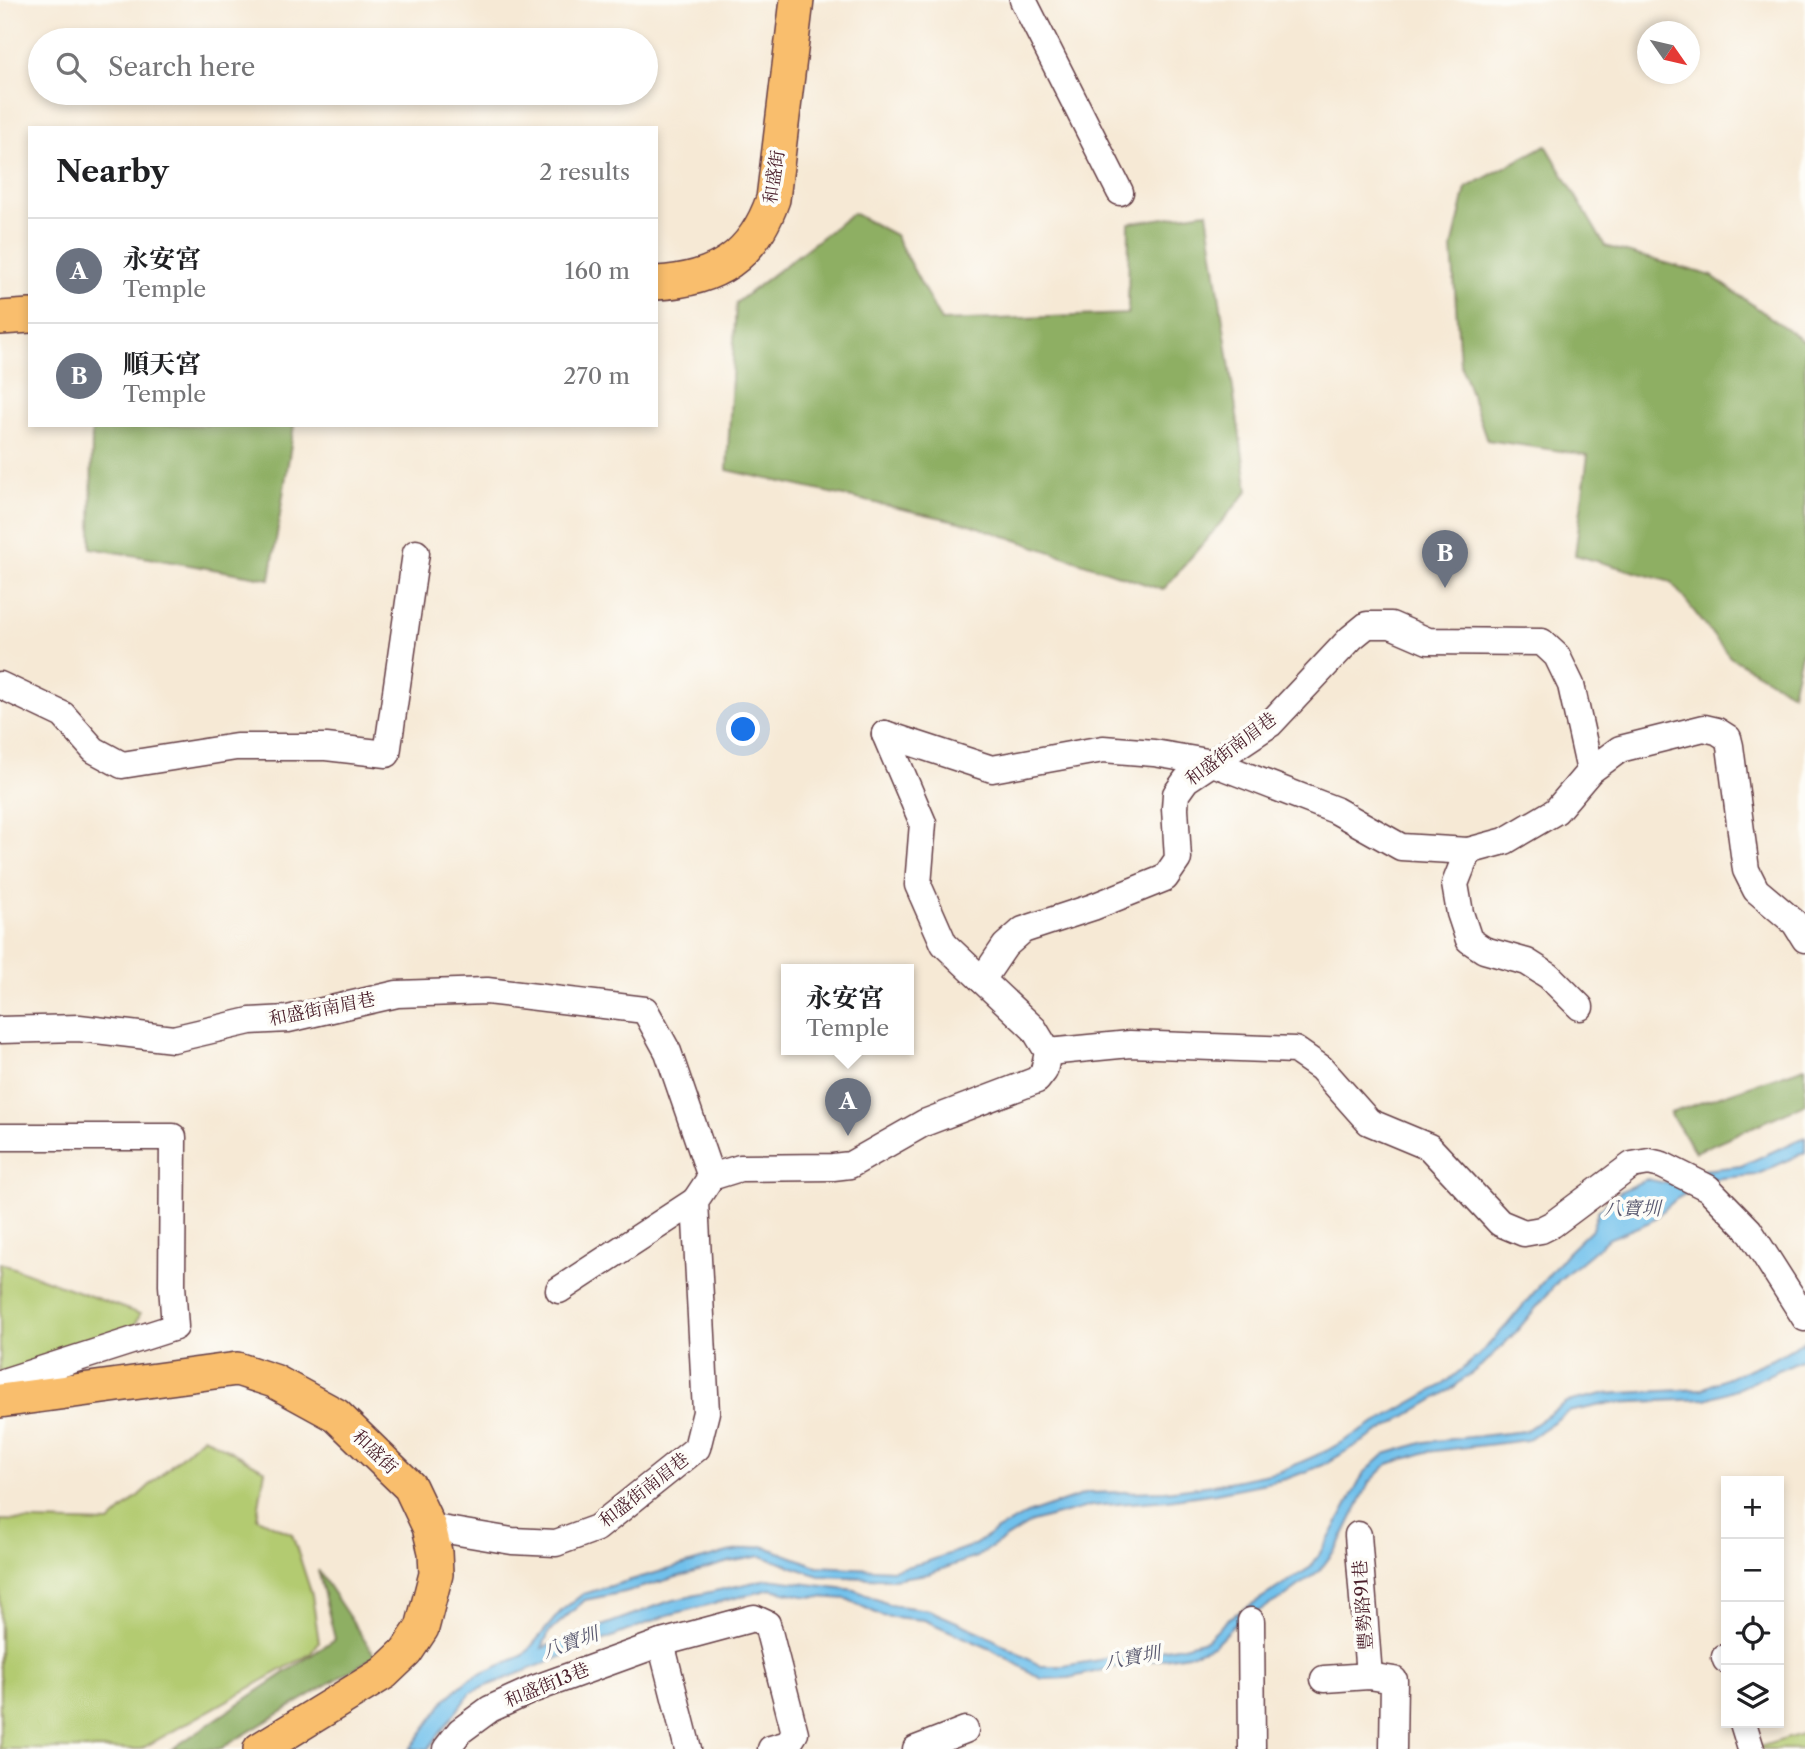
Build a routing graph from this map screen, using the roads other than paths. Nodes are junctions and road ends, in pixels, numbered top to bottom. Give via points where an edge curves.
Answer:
1 (797, 0) edge
2 (1023, 0) edge
3 (1120, 191) dead end
4 (658, 283) edge
5 (28, 316) edge
6 (0, 318) edge
7 (416, 553) dead end
8 (0, 685) edge
9 (1213, 763) junction
10 (1590, 771) junction
11 (1468, 851) junction
12 (1805, 939) edge
13 (982, 980) junction
14 (1580, 1007) dead end
15 (0, 1030) edge
16 (1048, 1052) junction
17 (0, 1137) edge
18 (711, 1177) junction
19 (695, 1201) junction
20 (559, 1290) dead end
21 (1805, 1318) edge
22 (0, 1383) edge
23 (0, 1401) edge
24 (429, 1527) junction
25 (1358, 1535) dead end
26 (1251, 1621) dead end
27 (662, 1643) junction
28 (1369, 1675) junction
29 (1324, 1679) dead end
30 (1745, 1728) edge
31 (965, 1730) dead end
32 (260, 1749) edge
33 (446, 1749) edge
34 (688, 1749) edge
35 (771, 1749) edge
36 (916, 1749) edge
37 (1252, 1749) edge
38 (1393, 1749) edge
39 (1751, 1749) edge

1 - 4 main road, 和盛街 via 773,199 765,222 731,262 687,281
2 - 3 street
5 - 6 main road
7 - 8 street via 387,754 326,747 236,747 122,765 94,750 64,715
9 - 10 street, 和盛街南眉巷 via 1270,724 1367,625 1391,625 1428,641 1542,642 1557,656 1571,685
9 - 11 street via 1335,810 1401,848
9 - 13 street, 和盛街南眉巷 via 1186,780 1176,794 1178,859 1165,878 1023,930 1005,946
9 - 13 street via 1103,749 992,769 885,734 923,824 918,885 944,944
10 - 11 street via 1556,811 1505,841
10 - 12 street via 1620,750 1704,728 1728,738 1746,870 1756,890 1795,923
11 - 14 street via 1455,884 1469,940 1484,950 1527,962 1549,976
13 - 16 street via 1034,1028
15 - 18 street, 和盛街南眉巷 via 79,1028 173,1039 397,994 487,990 646,1010 668,1052
16 - 18 street via 1037,1080 924,1123 850,1164 740,1168
16 - 21 street via 1130,1044 1295,1050 1321,1068 1369,1122 1429,1147 1500,1223 1524,1233 1553,1224 1632,1165 1662,1164 1708,1188 1749,1230
17 - 22 street via 173,1137 175,1327
18 - 19 street
19 - 20 street
19 - 24 street, 和盛街南眉巷 via 706,1412 697,1448 597,1528 556,1543 512,1541
23 - 24 main road, 和盛街 via 236,1370 274,1381 336,1415 410,1487
24 - 32 main road, 和盛街 via 436,1574 422,1628 406,1652 384,1673
25 - 28 street, 豐勢路91巷
26 - 37 street
27 - 33 street, 和盛街13巷 via 490,1709 460,1731
27 - 34 street
27 - 35 street, 和盛街13巷 via 754,1618 767,1624 795,1733 788,1745
28 - 29 street, 豐勢路91巷
28 - 38 street, 豐勢路91巷 via 1394,1680
30 - 39 street
31 - 36 street

